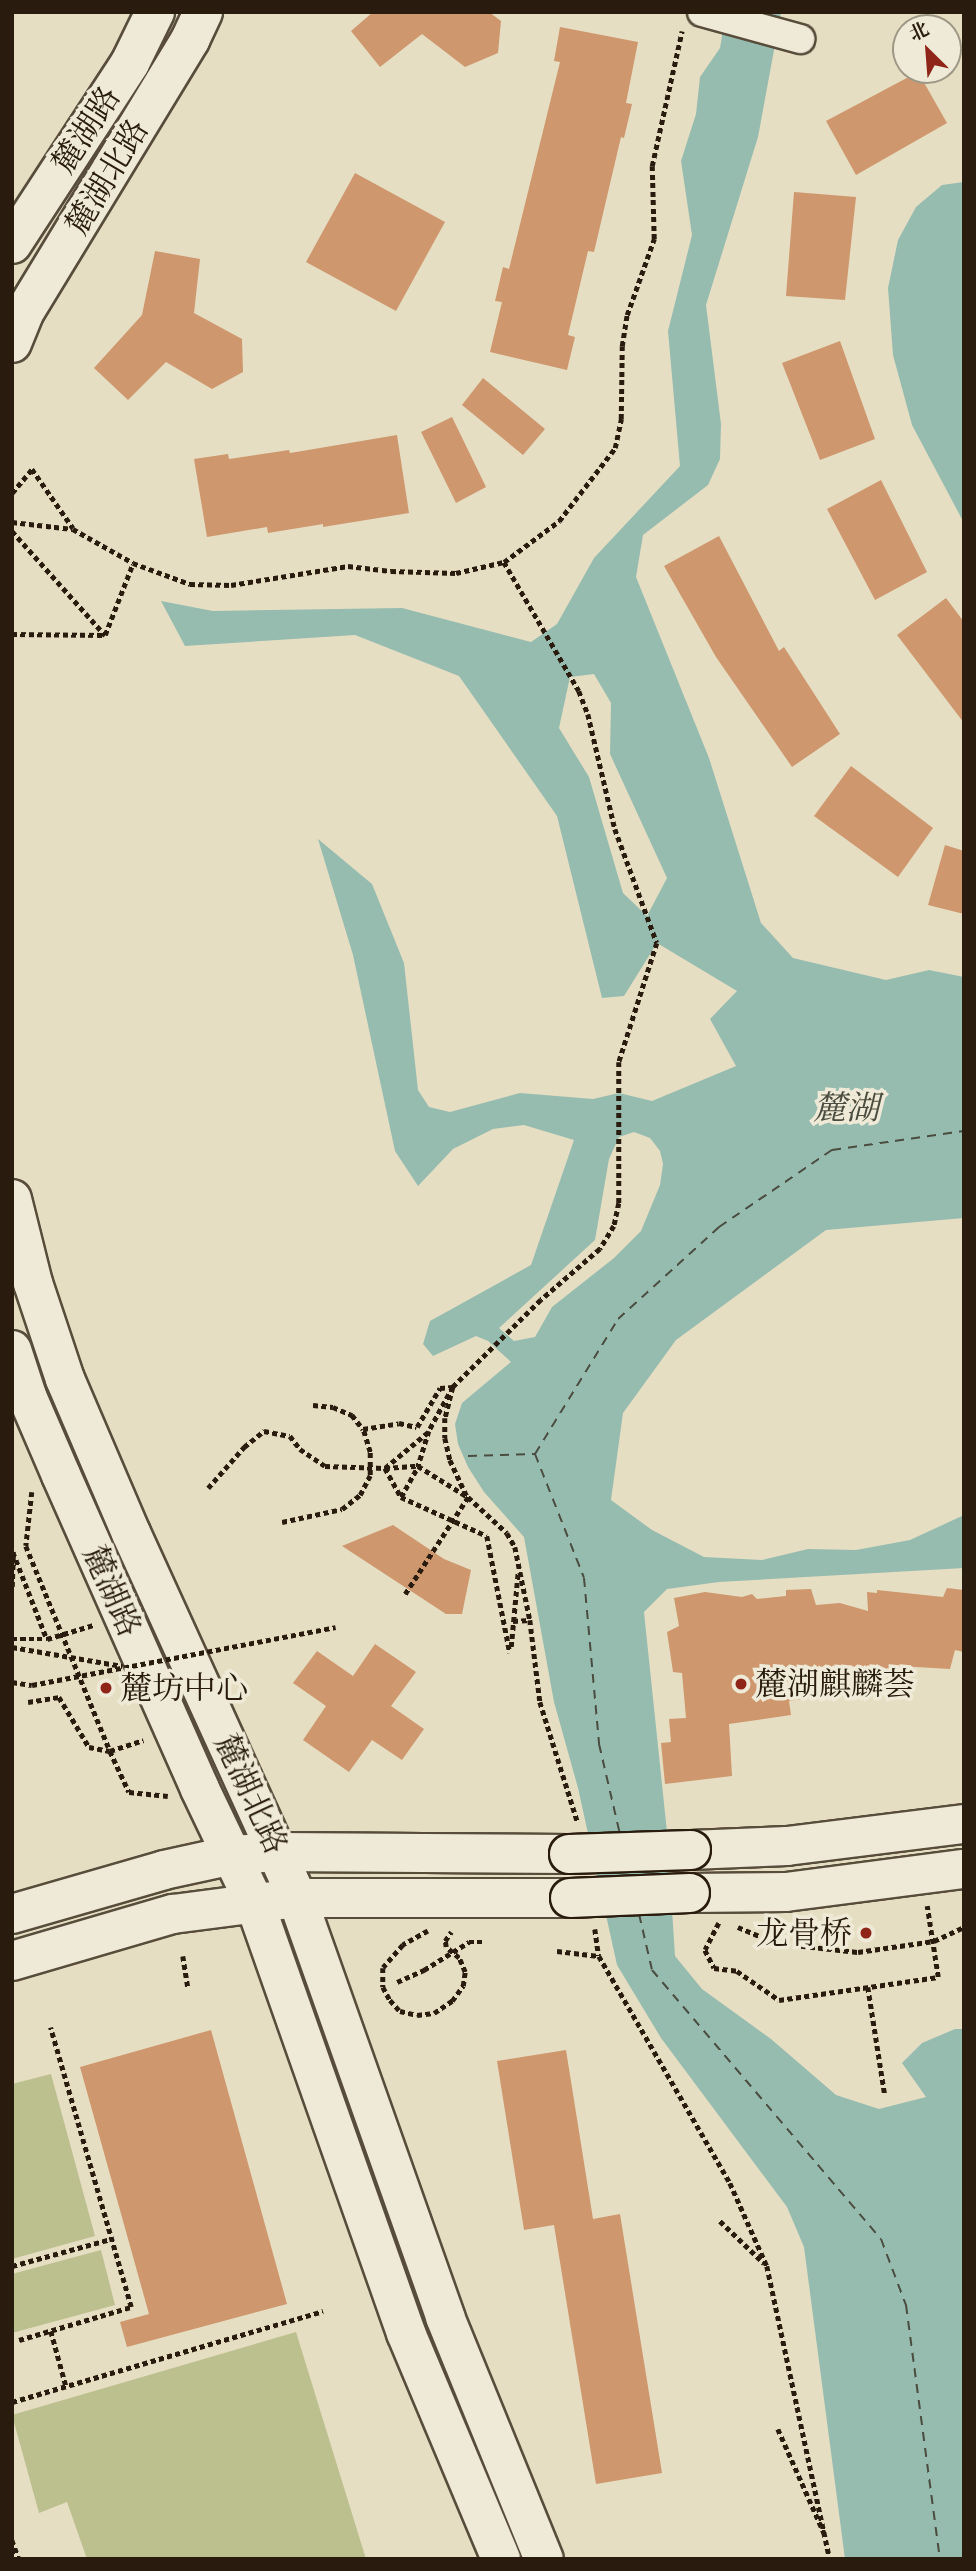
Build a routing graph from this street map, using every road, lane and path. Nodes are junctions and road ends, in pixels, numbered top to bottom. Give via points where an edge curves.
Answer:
1 (155, 12) edge
2 (204, 12) edge
3 (692, 22) edge
4 (800, 38) dead end
5 (12, 244) edge
6 (12, 343) edge
7 (12, 493) edge
8 (12, 522) edge
9 (74, 529) junction
10 (12, 531) edge
11 (504, 562) junction
12 (133, 564) junction
13 (12, 635) edge
14 (105, 635) junction
15 (12, 1199) edge
16 (12, 1350) edge
17 (453, 1387) junction
18 (313, 1405) dead end
19 (363, 1429) junction
20 (429, 1431) junction
21 (418, 1466) junction
22 (385, 1468) junction
23 (33, 1485) dead end
24 (208, 1488) dead end
25 (401, 1497) junction
26 (468, 1497) junction
27 (452, 1520) junction
28 (282, 1522) dead end
29 (519, 1564) junction
30 (12, 1587) edge
31 (405, 1594) dead end
32 (530, 1620) junction
33 (513, 1621) junction
34 (94, 1625) dead end
35 (336, 1627) dead end
36 (62, 1635) junction
37 (12, 1639) edge
38 (47, 1639) junction
39 (12, 1647) edge
40 (126, 1667) junction
41 (12, 1682) edge
42 (28, 1702) dead end
43 (144, 1740) dead end
44 (110, 1751) junction
45 (168, 1796) dead end
46 (964, 1824) edge
47 (574, 1840) junction
48 (278, 1852) junction
49 (233, 1855) junction
50 (964, 1869) edge
51 (297, 1898) junction
52 (255, 1904) junction
53 (926, 1906) dead end
54 (581, 1907) junction
55 (12, 1914) edge
56 (722, 1919) dead end
57 (733, 1924) dead end
58 (964, 1927) edge
59 (455, 1928) dead end
60 (431, 1929) dead end
61 (482, 1942) dead end
62 (557, 1951) dead end
63 (452, 1952) junction
64 (183, 1956) dead end
65 (600, 1956) junction
66 (12, 1961) edge
67 (397, 1982) dead end
68 (188, 1987) dead end
69 (868, 1987) junction
70 (50, 2027) dead end
71 (885, 2096) dead end
72 (720, 2221) dead end
73 (111, 2239) junction
74 (12, 2266) edge
75 (767, 2266) junction
76 (323, 2311) dead end
77 (51, 2331) junction
78 (19, 2340) dead end
79 (66, 2386) junction
80 (12, 2402) edge
81 (778, 2429) dead end
82 (12, 2540) edge
83 (829, 2543) junction
84 (19, 2559) edge
85 (501, 2559) edge
86 (544, 2559) edge
87 (830, 2559) edge

1 - 5 street, 麓湖路 via 130,63
2 - 6 street, 麓湖北路 via 24,313
3 - 4 street
3 - 11 path via 653,166 654,239 626,326 615,448 559,521
7 - 9 path via 32,469
8 - 9 path
9 - 12 path
10 - 14 path
11 - 12 path via 456,572 348,566 231,585 190,584
11 - 17 path via 579,691 615,829 657,943 619,1062 619,1203 614,1226 600,1249
12 - 14 path
13 - 14 path
15 - 48 street, 麓湖北路 via 33,1283 65,1379
16 - 49 street, 麓湖路 via 61,1475
17 - 19 path via 440,1388 417,1427 398,1423
17 - 20 path
17 - 26 path via 444,1438
18 - 19 path via 352,1415
19 - 28 path, bridge via 370,1475 360,1495 342,1508
20 - 21 path
20 - 22 path
21 - 22 path
21 - 25 path
21 - 26 path
22 - 24 path via 325,1466 290,1436 264,1432 244,1447
22 - 25 path
23 - 36 path via 26,1546
25 - 27 path
26 - 27 path
26 - 29 path via 507,1533
27 - 31 path
27 - 33 path via 487,1536 510,1653
29 - 32 path
29 - 33 path
30 - 38 path via 13,1552
32 - 33 path
32 - 47 path via 540,1702
34 - 36 path
35 - 40 path, bridge
36 - 38 path
36 - 44 path
37 - 38 path
39 - 40 path, bridge
40 - 41 path, bridge via 32,1685
42 - 44 path via 59,1697 89,1747
43 - 44 path
44 - 45 path via 129,1792
46 - 47 street, bridge via 787,1846 691,1850
47 - 48 street
48 - 49 street
48 - 51 street, 麓湖北路
49 - 52 street, 麓湖路
49 - 55 street
50 - 54 street, bridge via 786,1892 690,1893
51 - 52 street
51 - 54 street
51 - 86 street, 麓湖北路 via 445,2317
52 - 66 street via 173,1914
52 - 85 street, 麓湖路 via 406,2333
53 - 69 path via 938,1977
54 - 65 path
56 - 69 path via 705,1950 714,1968 737,1971 779,2000
57 - 58 path, bridge via 776,1943 858,1952 934,1941
59 - 63 path via 445,1941
60 - 63 path via 403,1945 383,1968 383,1986 400,2011 434,2013 452,2001 463,1986 465,1972
61 - 63 path via 469,1942
62 - 65 path
63 - 67 path
64 - 68 path
65 - 75 path via 730,2183
69 - 71 path
70 - 73 path
72 - 75 path
73 - 74 path
73 - 77 path via 131,2307
75 - 83 path
76 - 79 path
77 - 78 path
77 - 79 path
79 - 80 path
81 - 83 path
82 - 84 path
83 - 87 path

